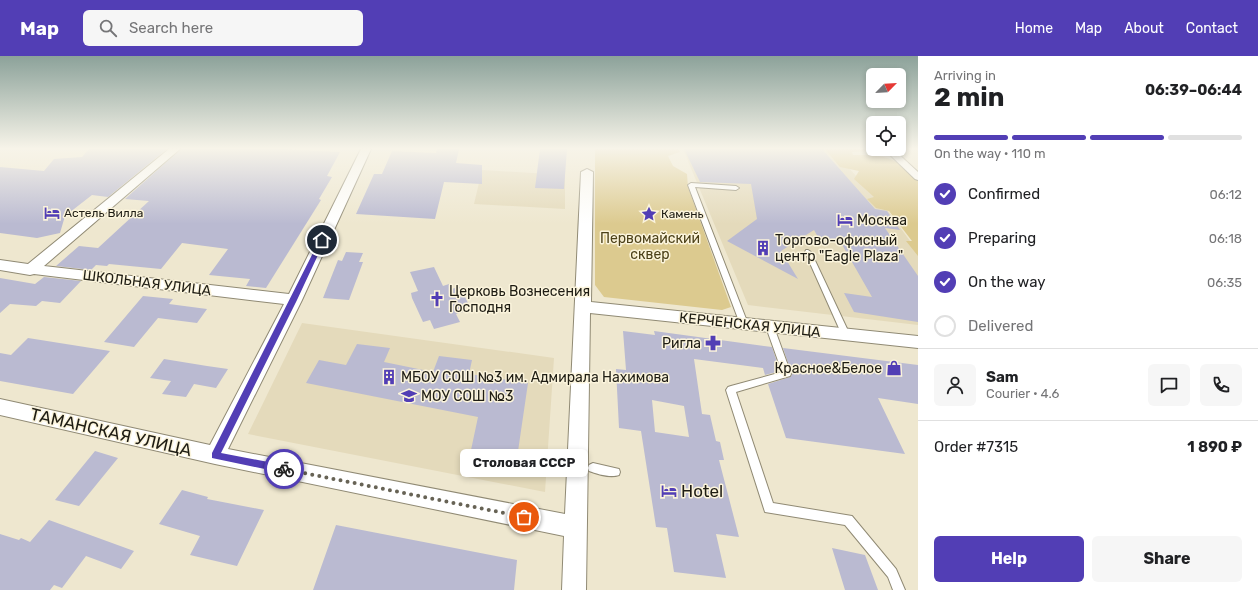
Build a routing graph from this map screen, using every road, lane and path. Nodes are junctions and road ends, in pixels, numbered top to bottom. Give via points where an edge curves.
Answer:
1 (145, 174) edge
2 (354, 174) edge
3 (587, 174) edge
4 (736, 188) dead end
5 (808, 252) dead end
6 (0, 265) edge
7 (30, 270) junction
8 (294, 300) junction
9 (582, 307) junction
10 (744, 324) junction
11 (770, 327) junction
12 (846, 334) junction
13 (918, 342) edge
14 (0, 407) edge
15 (215, 455) junction
16 (593, 468) dead end
17 (614, 472) dead end
18 (575, 527) junction
19 (574, 590) edge
20 (899, 590) edge

1 - 7 street
2 - 8 street
3 - 9 street
4 - 10 lane via 691,185
5 - 12 lane
6 - 7 street, ШКОЛЬНАЯ УЛИЦА
7 - 8 street, ШКОЛЬНАЯ УЛИЦА
8 - 15 street
9 - 10 street, КЕРЧЕНСКАЯ УЛИЦА
9 - 18 street
10 - 11 street, КЕРЧЕНСКАЯ УЛИЦА
11 - 12 street, КЕРЧЕНСКАЯ УЛИЦА
11 - 20 lane via 787,374 731,390 769,508 848,520 892,573
12 - 13 street, КЕРЧЕНСКАЯ УЛИЦА
14 - 15 street, ТАМАНСКАЯ УЛИЦА
15 - 18 street, ТАМАНСКАЯ УЛИЦА
16 - 17 lane
18 - 19 street

